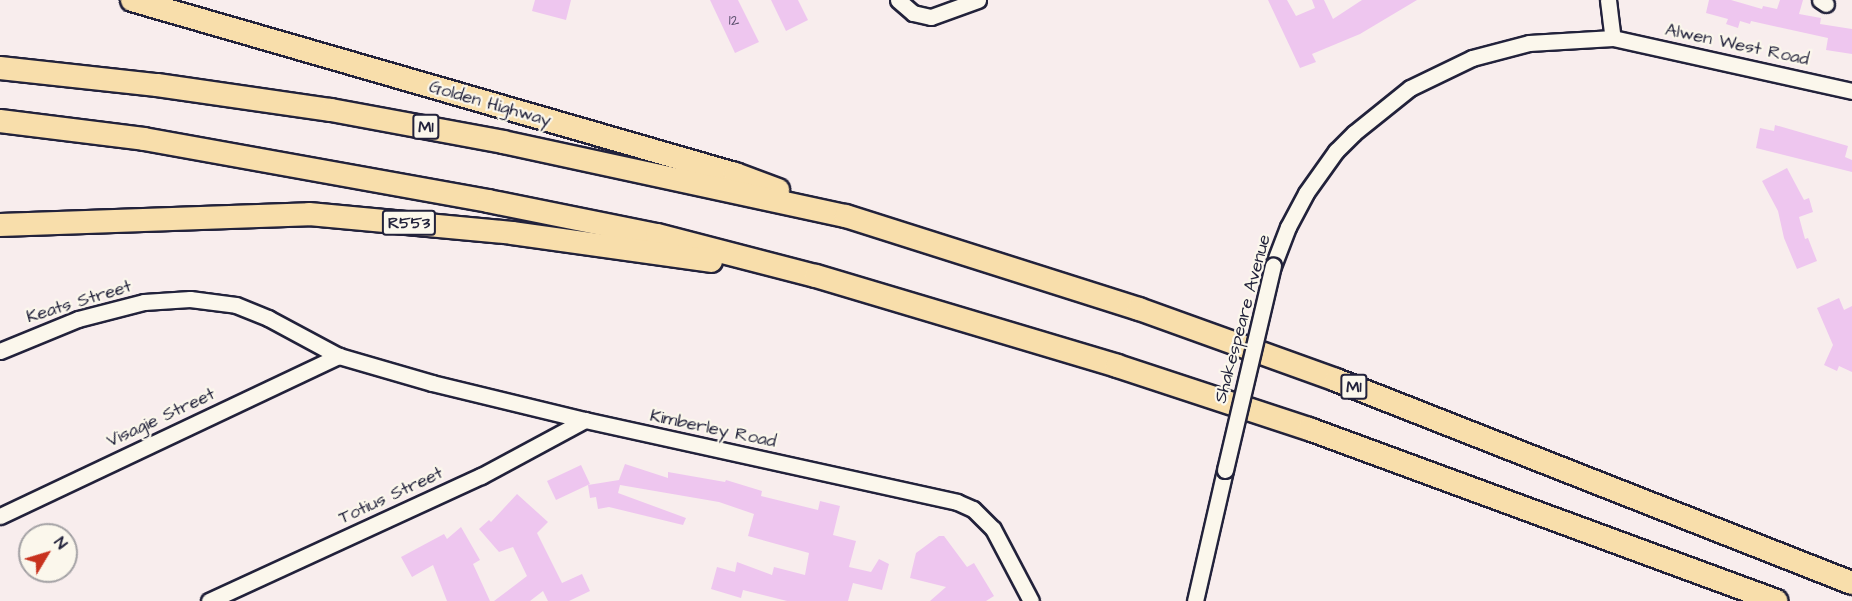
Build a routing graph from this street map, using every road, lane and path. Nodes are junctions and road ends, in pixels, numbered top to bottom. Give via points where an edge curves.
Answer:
1 (132, 0) edge
2 (898, 0) edge
3 (978, 0) edge
4 (1608, 0) edge
5 (1613, 38) junction
6 (0, 68) edge
7 (1852, 91) edge
8 (0, 121) edge
9 (846, 216) junction
10 (0, 225) edge
11 (816, 276) junction
12 (0, 351) edge
13 (339, 356) junction
14 (585, 420) junction
15 (0, 516) edge
16 (1852, 583) edge
17 (209, 601) edge
18 (1031, 601) edge
19 (1195, 601) edge
20 (1776, 601) edge

1 - 9 highway, Golden Highway via 735,174
2 - 3 street via 913,13 931,17
4 - 5 street
5 - 7 street, Alwen West Road
5 - 19 street, Shakespeare Avenue, bridge via 1555,40 1500,50 1457,64 1410,88 1371,116 1336,151 1299,206 1273,266
6 - 9 highway, M1 via 331,110 503,142
8 - 11 highway via 144,139 488,201 657,235
9 - 16 highway, M1 via 1139,309 1336,380
10 - 11 highway, R553 via 309,214 512,233
11 - 20 highway via 1117,366 1309,429
12 - 13 street, Keats Street via 112,309 190,299 236,305
13 - 14 street, Kimberley Road
13 - 15 street, Visagie Street
14 - 17 street, Totius Street via 481,476
14 - 18 street, Kimberley Road via 957,502 973,509 993,529

